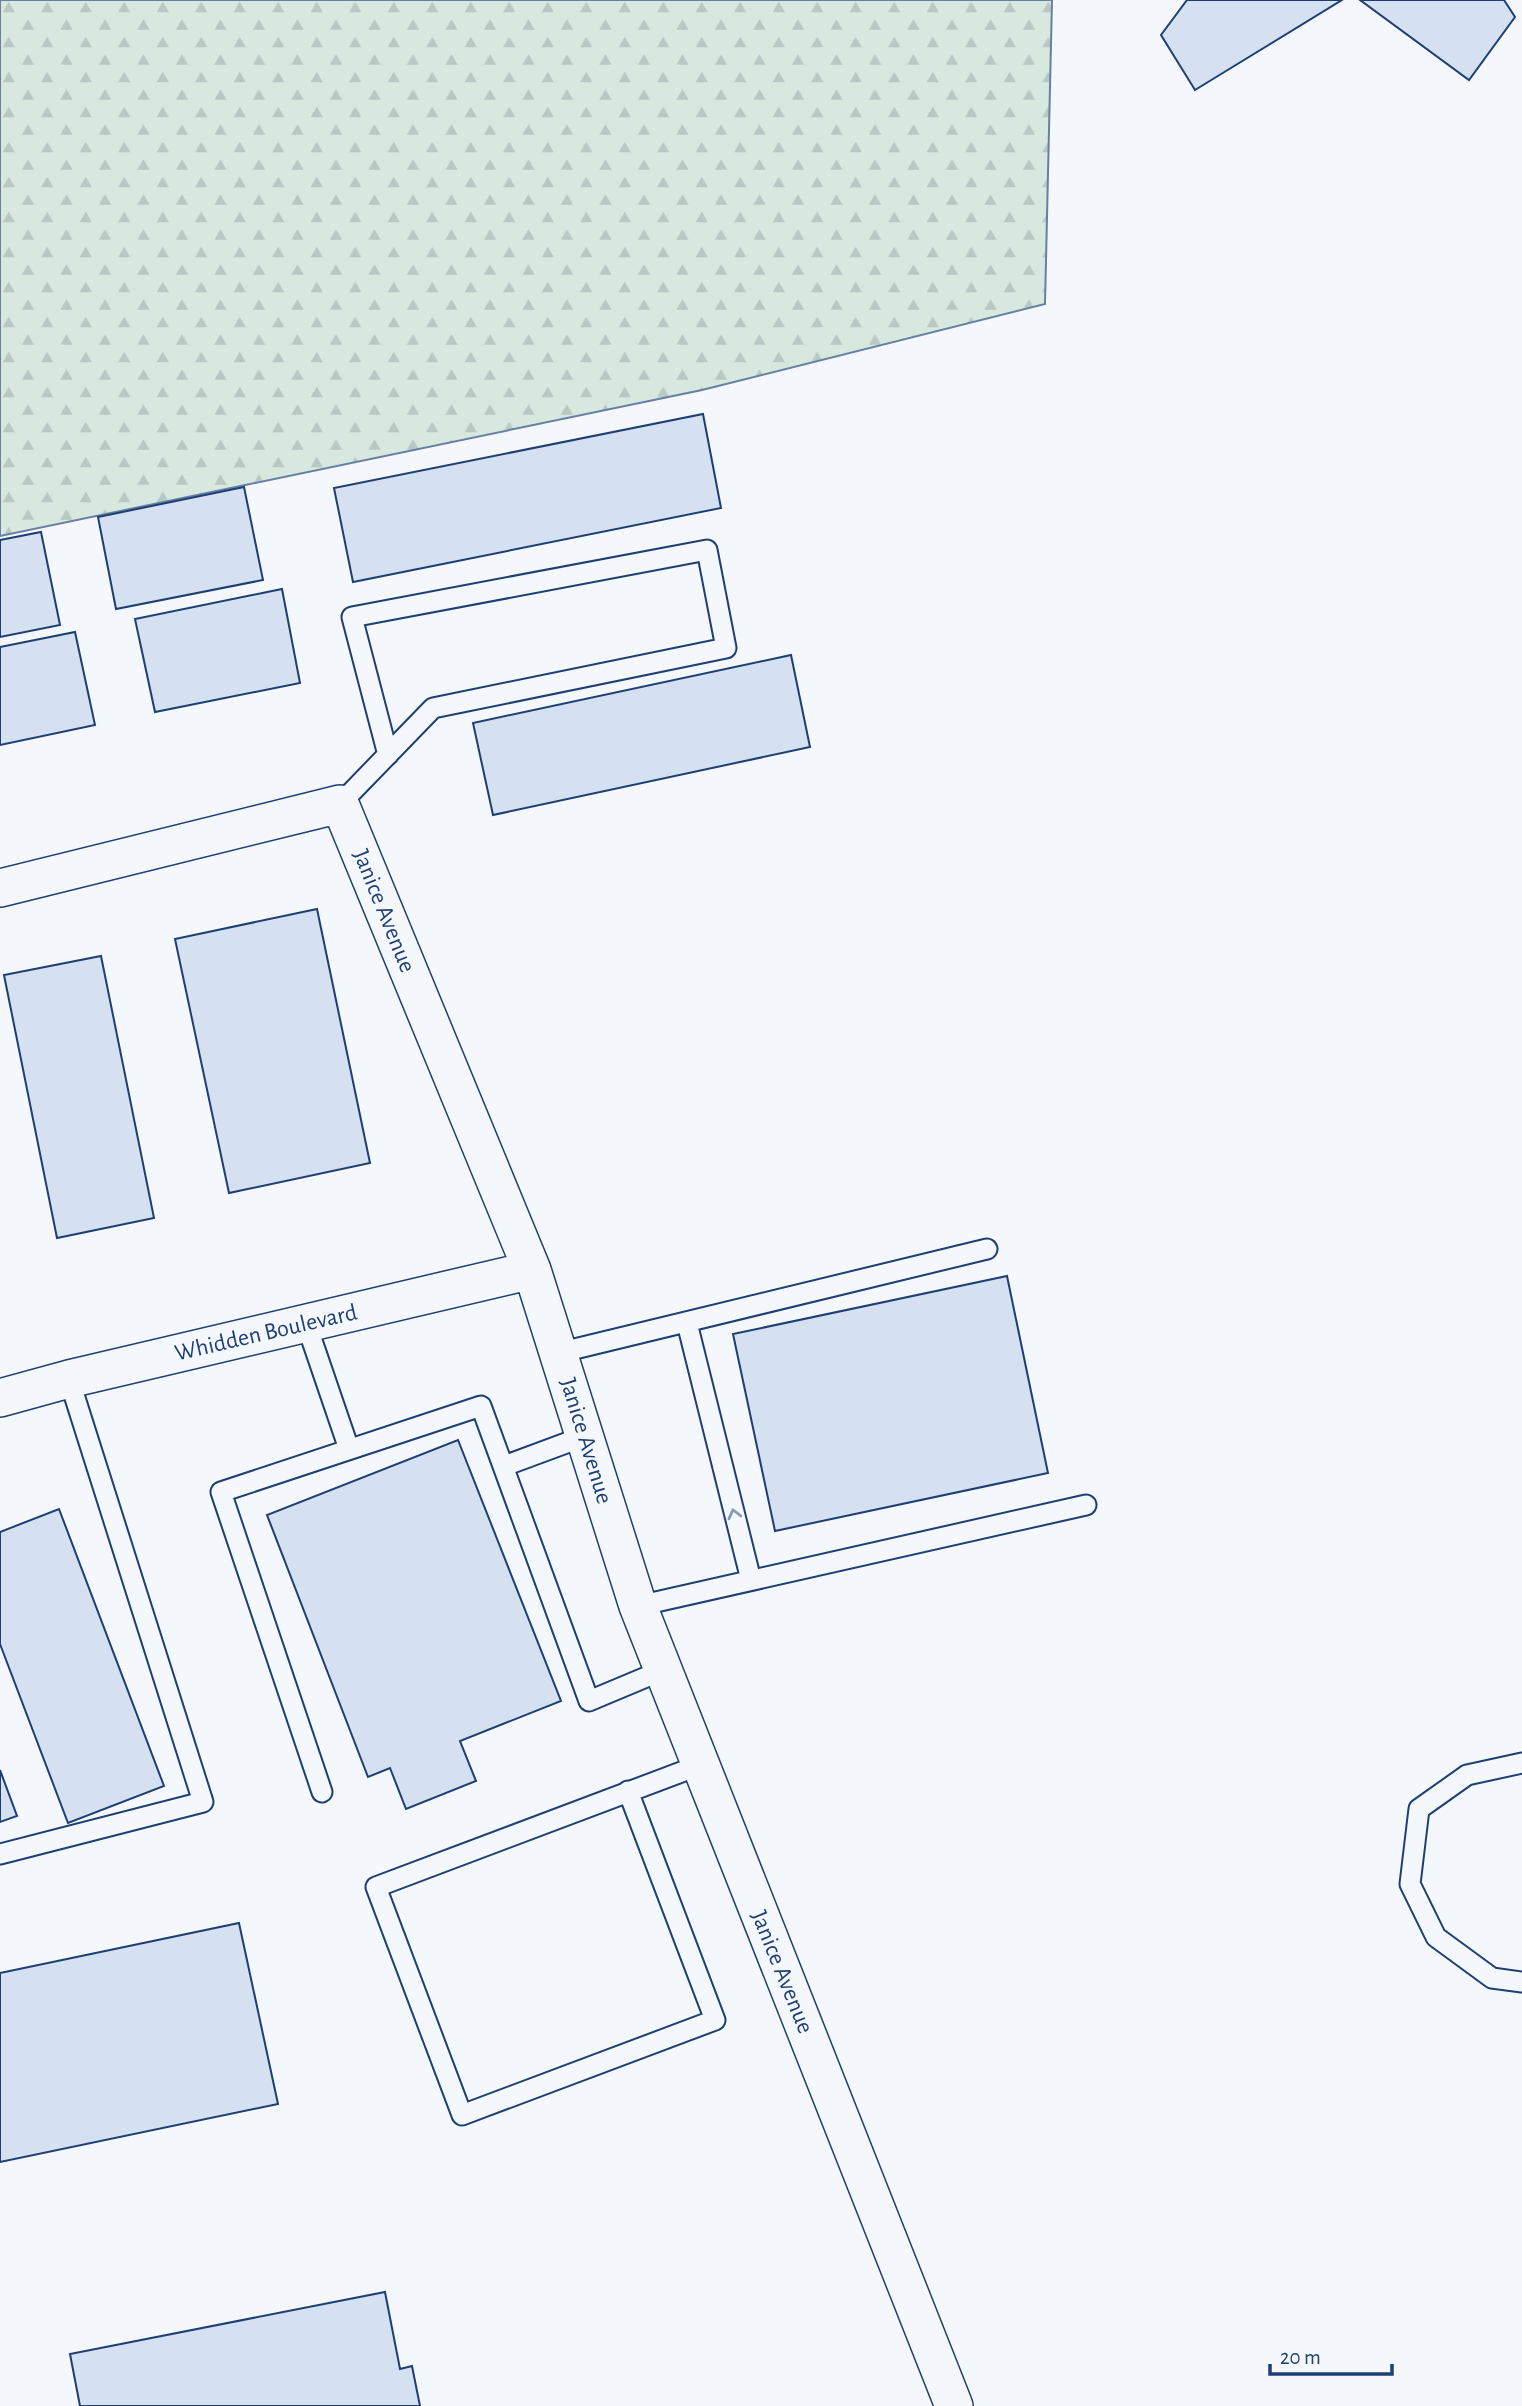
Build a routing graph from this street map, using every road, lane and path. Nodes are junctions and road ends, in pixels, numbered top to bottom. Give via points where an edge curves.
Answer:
1 (388, 755) junction
2 (340, 804) junction
3 (0, 888) edge
4 (987, 1249) dead end
5 (532, 1270) junction
6 (306, 1323) junction
7 (687, 1323) junction
8 (558, 1353) junction
9 (69, 1379) junction
10 (0, 1398) edge
11 (585, 1436) junction
12 (349, 1449) junction
13 (504, 1466) junction
14 (1086, 1505) dead end
15 (751, 1580) junction
16 (638, 1605) junction
17 (663, 1670) junction
18 (1522, 1763) edge
19 (700, 1765) junction
20 (628, 1791) junction
21 (322, 1792) dead end
22 (0, 1854) edge
23 (1522, 1982) edge
24 (954, 2406) edge

1 - 1 lane via 433,708 726,648 707,550 352,617
1 - 2 lane
2 - 3 street
2 - 5 street, Janice Avenue
4 - 7 lane
5 - 6 street, Whidden Boulevard
5 - 8 street, Janice Avenue
6 - 9 street, Whidden Boulevard
6 - 12 lane
7 - 8 lane
15 -> 7 lane
8 - 11 street, Janice Avenue
9 - 10 street, Whidden Boulevard
9 - 22 lane via 203,1802
11 - 13 lane
11 - 16 street, Janice Avenue
12 - 13 lane via 481,1406
12 - 21 lane via 221,1492
13 - 17 lane via 589,1701
14 - 15 lane
15 - 16 lane
16 - 17 street, Janice Avenue
17 - 19 street, Janice Avenue
18 - 23 lane via 1467,1775 1419,1809 1410,1884 1436,1937 1492,1978
19 - 20 lane
19 - 24 street, Janice Avenue
20 - 20 lane via 376,1887 462,2115 715,2020

